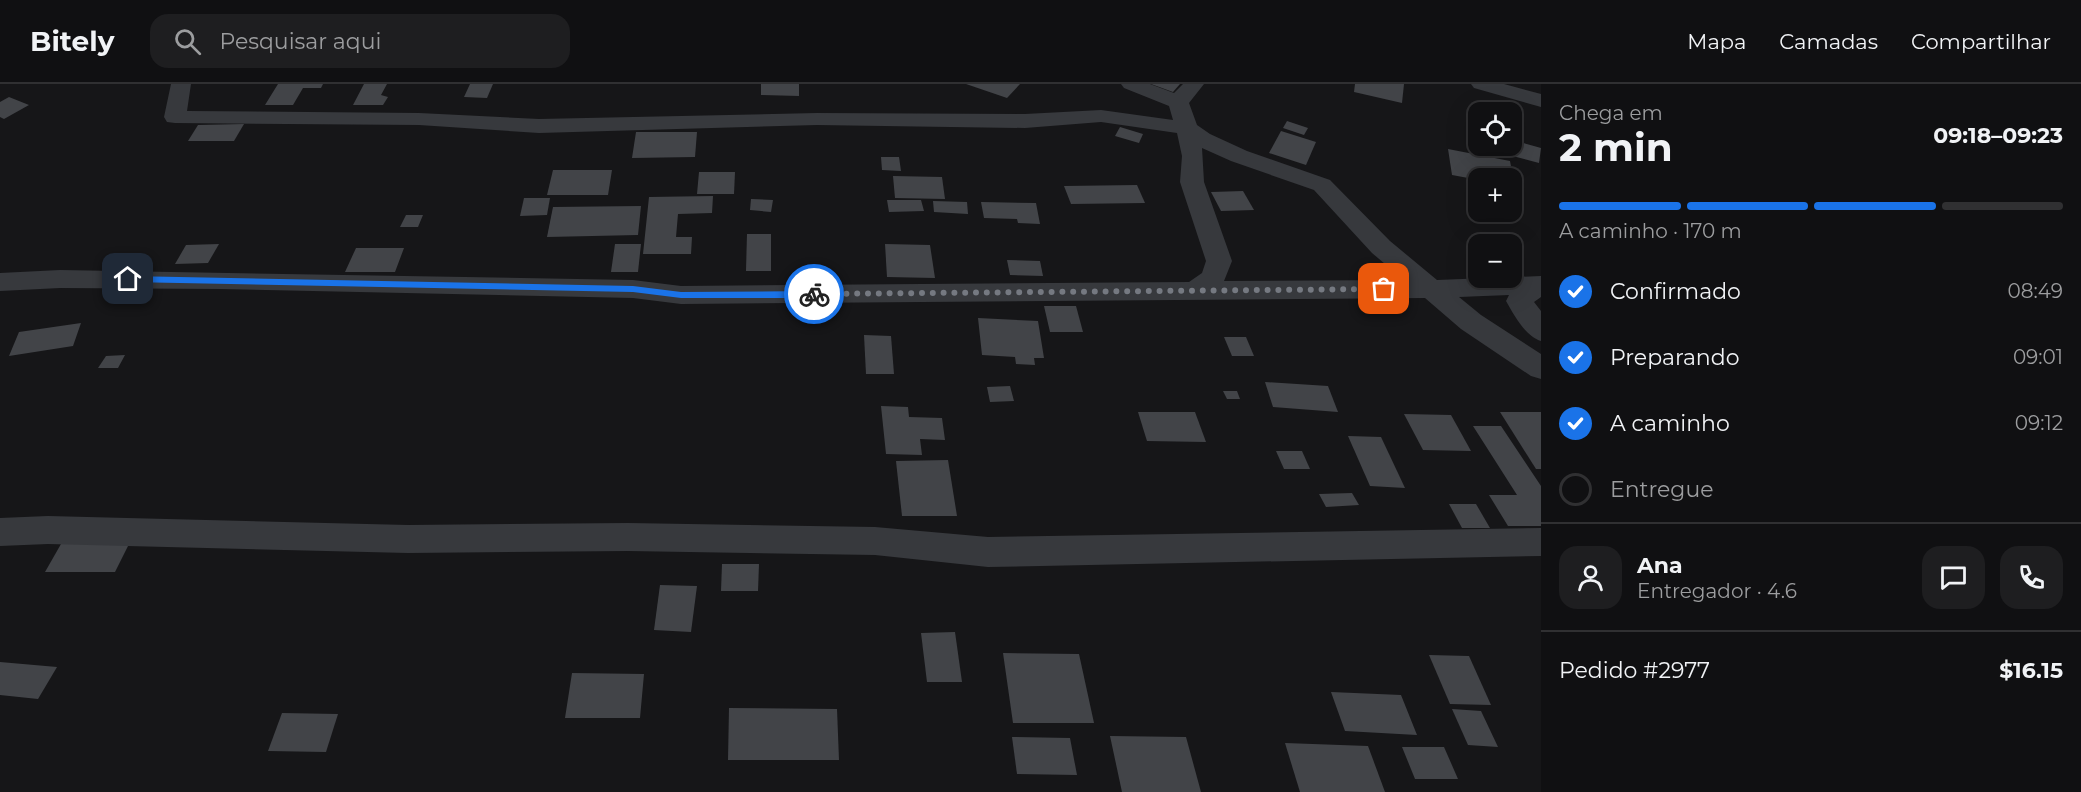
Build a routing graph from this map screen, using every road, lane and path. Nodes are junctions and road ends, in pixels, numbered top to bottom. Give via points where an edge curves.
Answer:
1 (181, 84) edge
2 (1131, 84) edge
3 (1481, 84) edge
4 (1186, 93) edge
5 (1541, 101) edge
6 (1187, 128) junction
7 (3, 286) edge
8 (1541, 286) edge
9 (1431, 289) junction
10 (1194, 291) junction
11 (1541, 331) edge
12 (1541, 368) edge
13 (0, 532) edge
14 (1541, 542) edge

1 - 6 street via 175,117 396,119 539,126 818,119 1025,121 1101,116
2 - 4 street
3 - 5 street
4 - 6 street
6 - 9 street via 1239,156 1322,184 1381,247
6 - 10 street via 1193,156 1192,182 1219,261 1213,278
7 - 10 street via 60,279 633,289 681,295
8 - 9 street
8 - 11 street via 1520,301
9 - 10 street
9 - 12 street via 1471,322
13 - 14 street via 876,541 988,552

